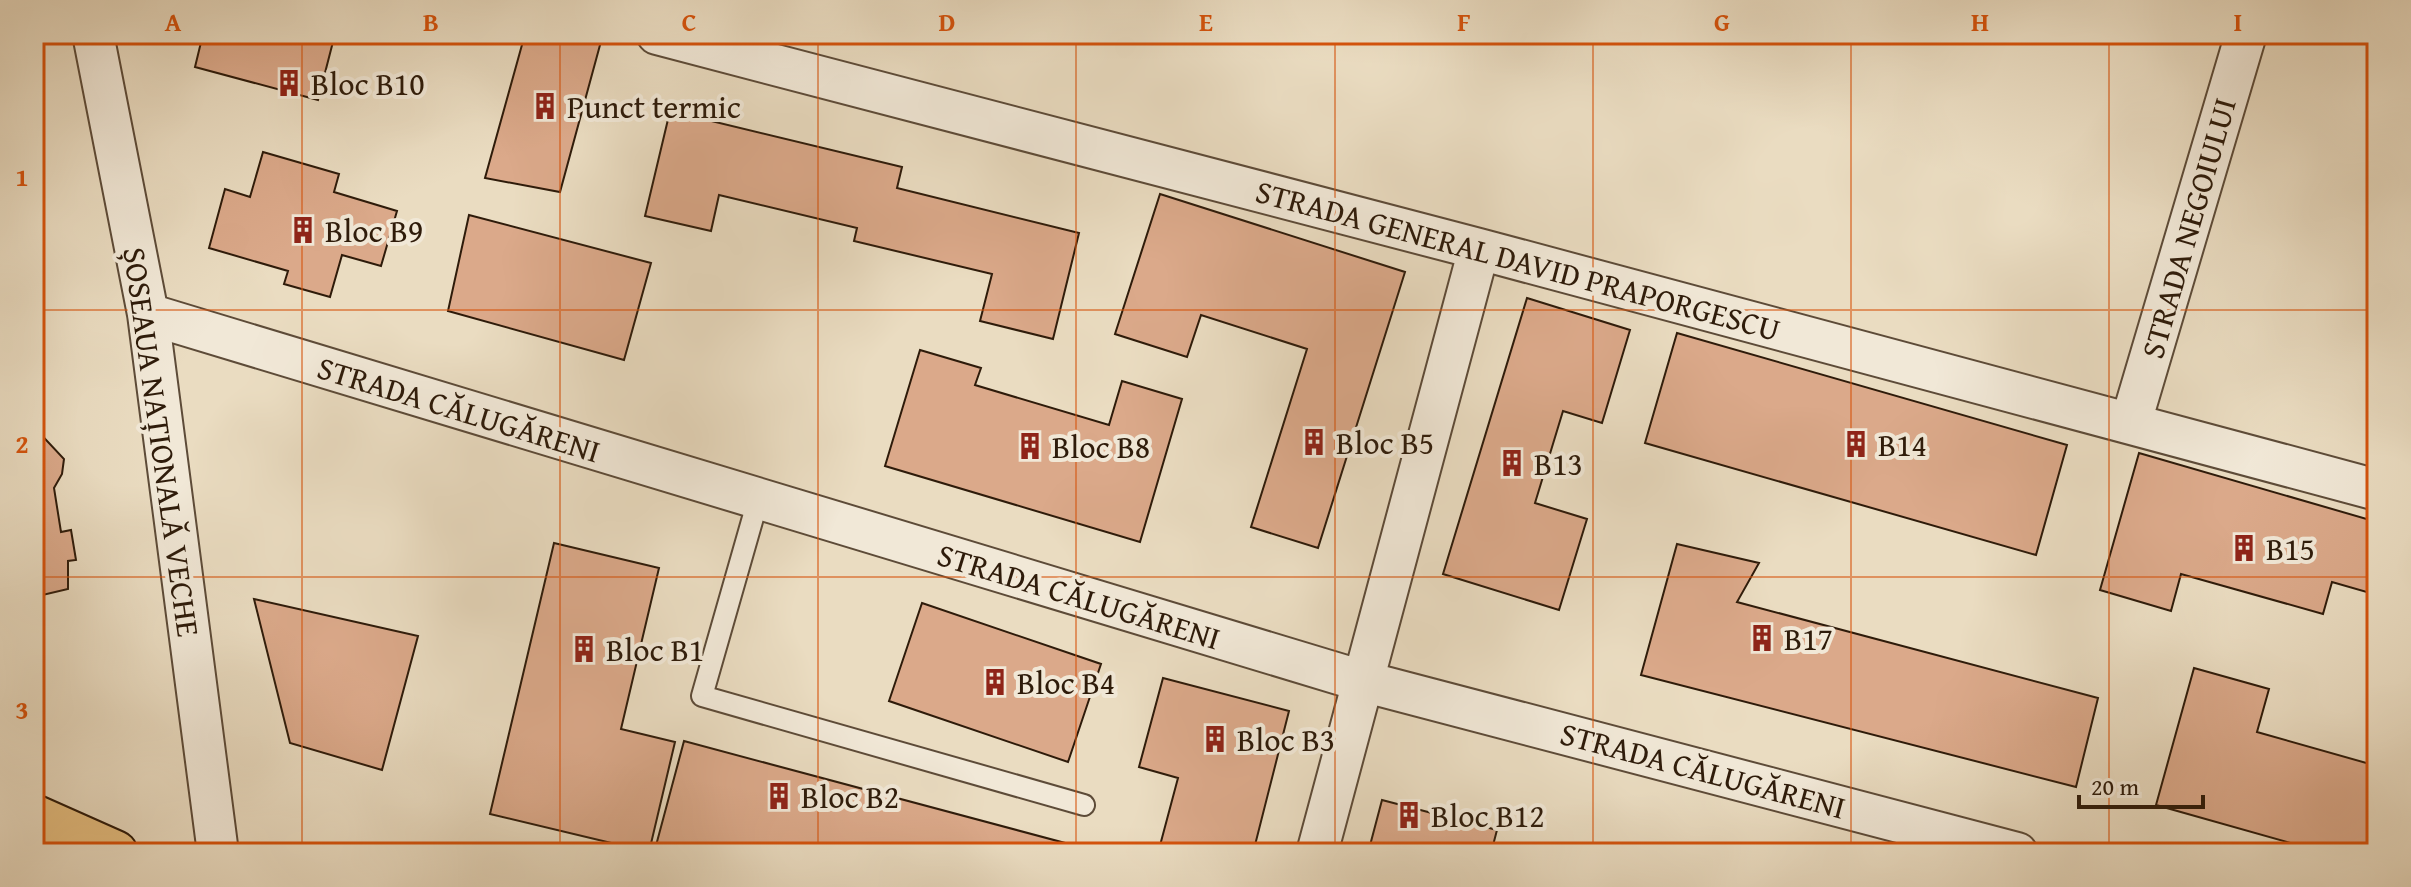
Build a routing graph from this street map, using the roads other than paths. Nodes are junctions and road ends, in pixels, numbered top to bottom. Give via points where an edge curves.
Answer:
1 (93, 34) edge
2 (657, 34) edge
3 (2246, 34) edge
4 (1479, 249) junction
5 (148, 314) junction
6 (2131, 422) junction
7 (2377, 490) edge
8 (758, 500) junction
9 (1362, 681) junction
10 (1084, 805) dead end
11 (34, 817) edge
12 (1993, 850) edge
13 (115, 853) edge
14 (218, 853) edge
15 (1317, 853) edge

1 - 5 street, ȘOSEAUA NAȚIONALĂ VECHE
2 - 4 street, STRADA GENERAL DAVID PRAPORGESCU
3 - 6 street, STRADA NEGOIULUI
4 - 6 street, STRADA GENERAL DAVID PRAPORGESCU
4 - 9 street
5 - 8 street, STRADA CĂLUGĂRENI
5 - 14 street, ȘOSEAUA NAȚIONALĂ VECHE
6 - 7 street, STRADA GENERAL DAVID PRAPORGESCU
8 - 9 street, STRADA CĂLUGĂRENI
8 - 10 lane via 702,696
9 - 12 street, STRADA CĂLUGĂRENI
9 - 15 street
11 - 13 main road

